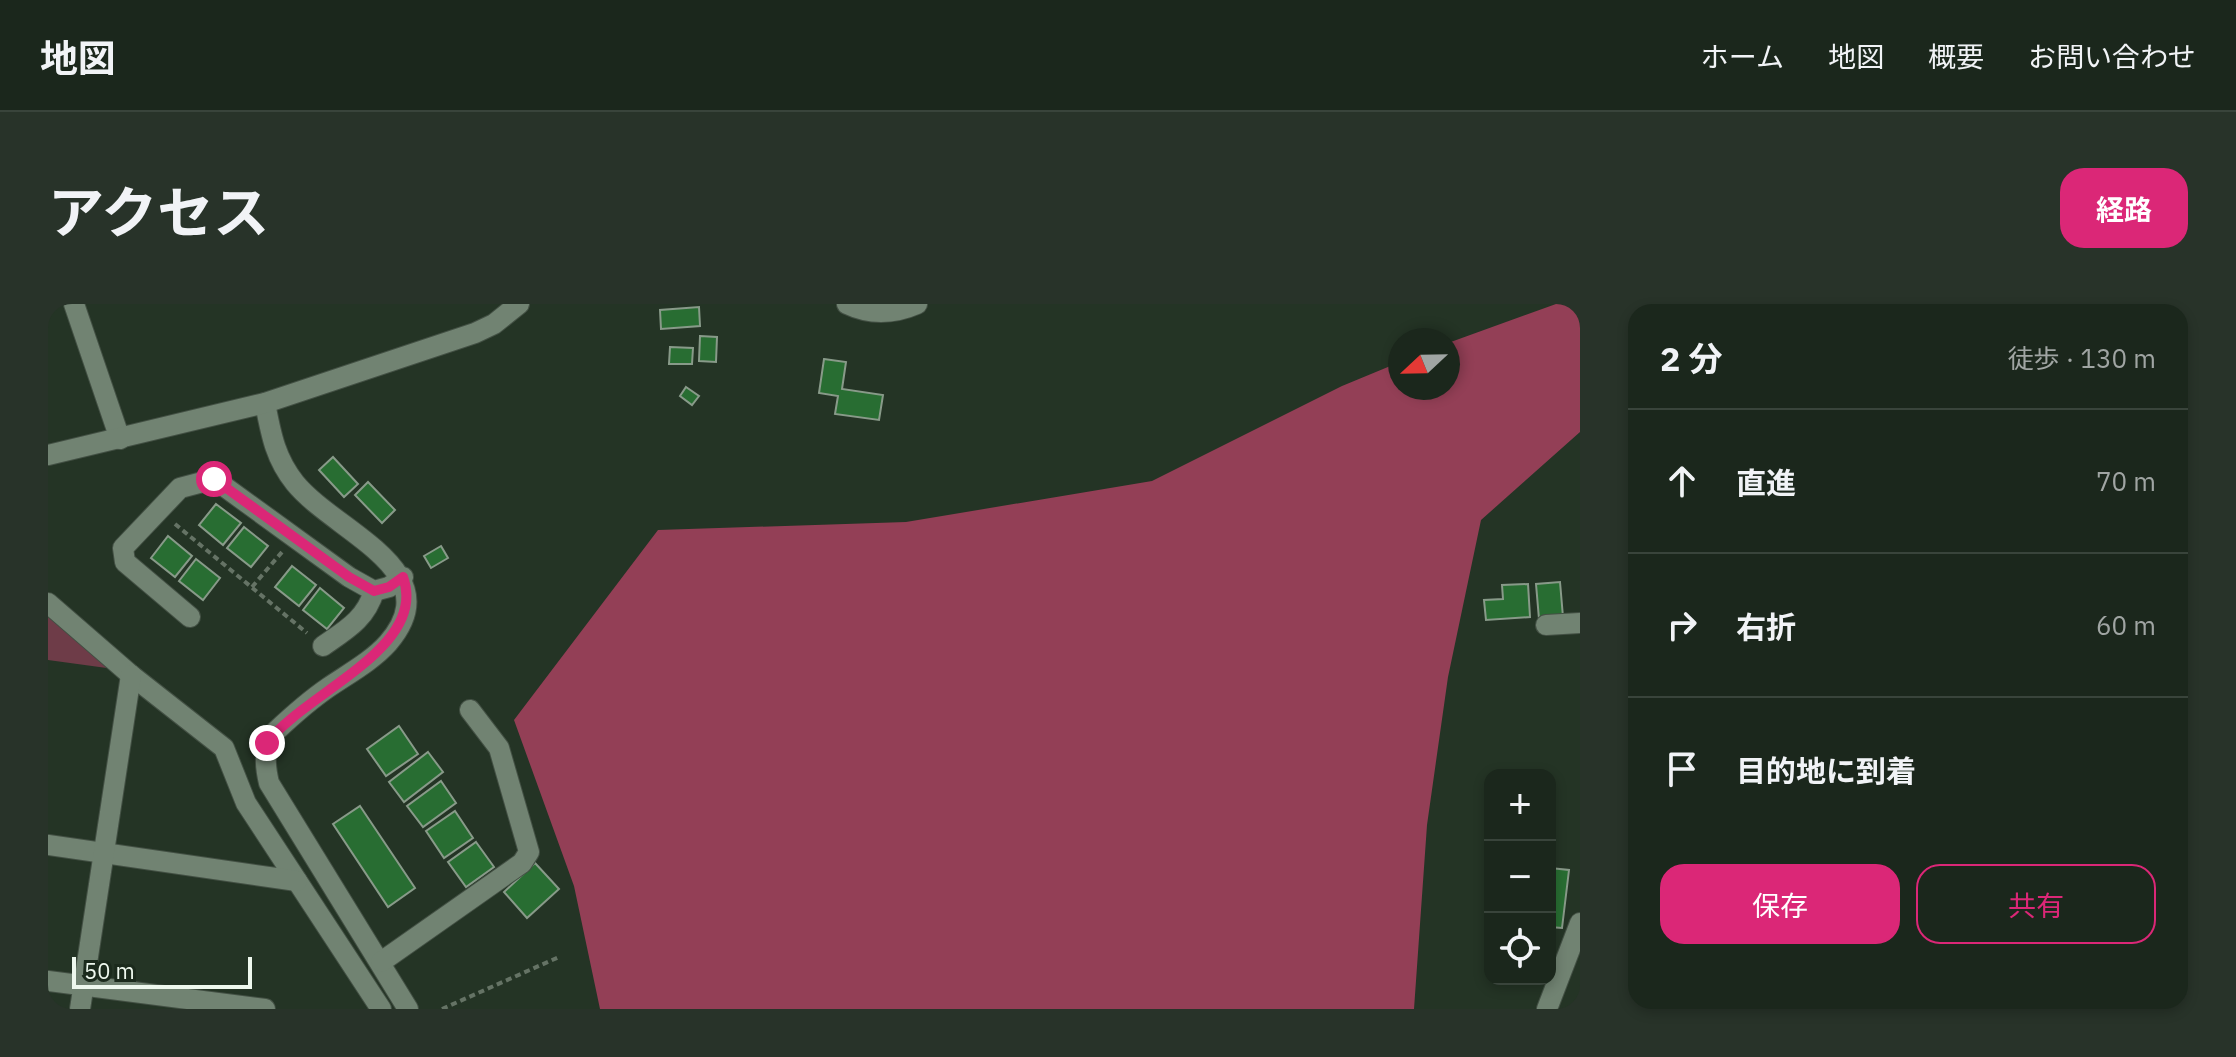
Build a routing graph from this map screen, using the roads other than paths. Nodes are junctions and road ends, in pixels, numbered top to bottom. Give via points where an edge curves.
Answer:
1 (74, 304) edge
2 (519, 304) edge
3 (847, 304) edge
4 (917, 304) edge
5 (265, 403) junction
6 (120, 439) junction
7 (48, 455) edge
8 (403, 577) junction
9 (374, 591) junction
10 (48, 603) edge
11 (190, 617) dead end
12 (1580, 623) edge
13 (1546, 625) dead end
14 (323, 646) road end
15 (131, 675) junction
16 (470, 710) dead end
17 (48, 845) edge
18 (104, 852) junction
19 (297, 881) junction
20 (1580, 923) edge
21 (381, 962) junction
22 (48, 981) edge
23 (84, 987) junction
24 (80, 1009) edge
25 (265, 1009) edge
26 (381, 1009) edge
27 (408, 1009) edge
28 (1547, 1009) edge

1 - 6 street
2 - 5 street via 475,333
3 - 4 street via 870,312 897,312
5 - 6 street
5 - 8 street via 274,450 298,486
6 - 7 street
8 - 9 street
8 - 21 street via 407,606 386,645 276,731 267,743 265,764 269,783
9 - 11 street via 214,479 180,488 121,555
9 - 14 street via 369,609 357,622
10 - 15 street
12 - 13 street
15 - 18 street
15 - 19 street via 224,748 246,803
16 - 21 street via 499,748 529,852 522,863
17 - 18 street
18 - 19 street
18 - 23 street
19 - 26 street
20 - 28 street
21 - 27 street
22 - 23 street
23 - 24 street
23 - 25 street

